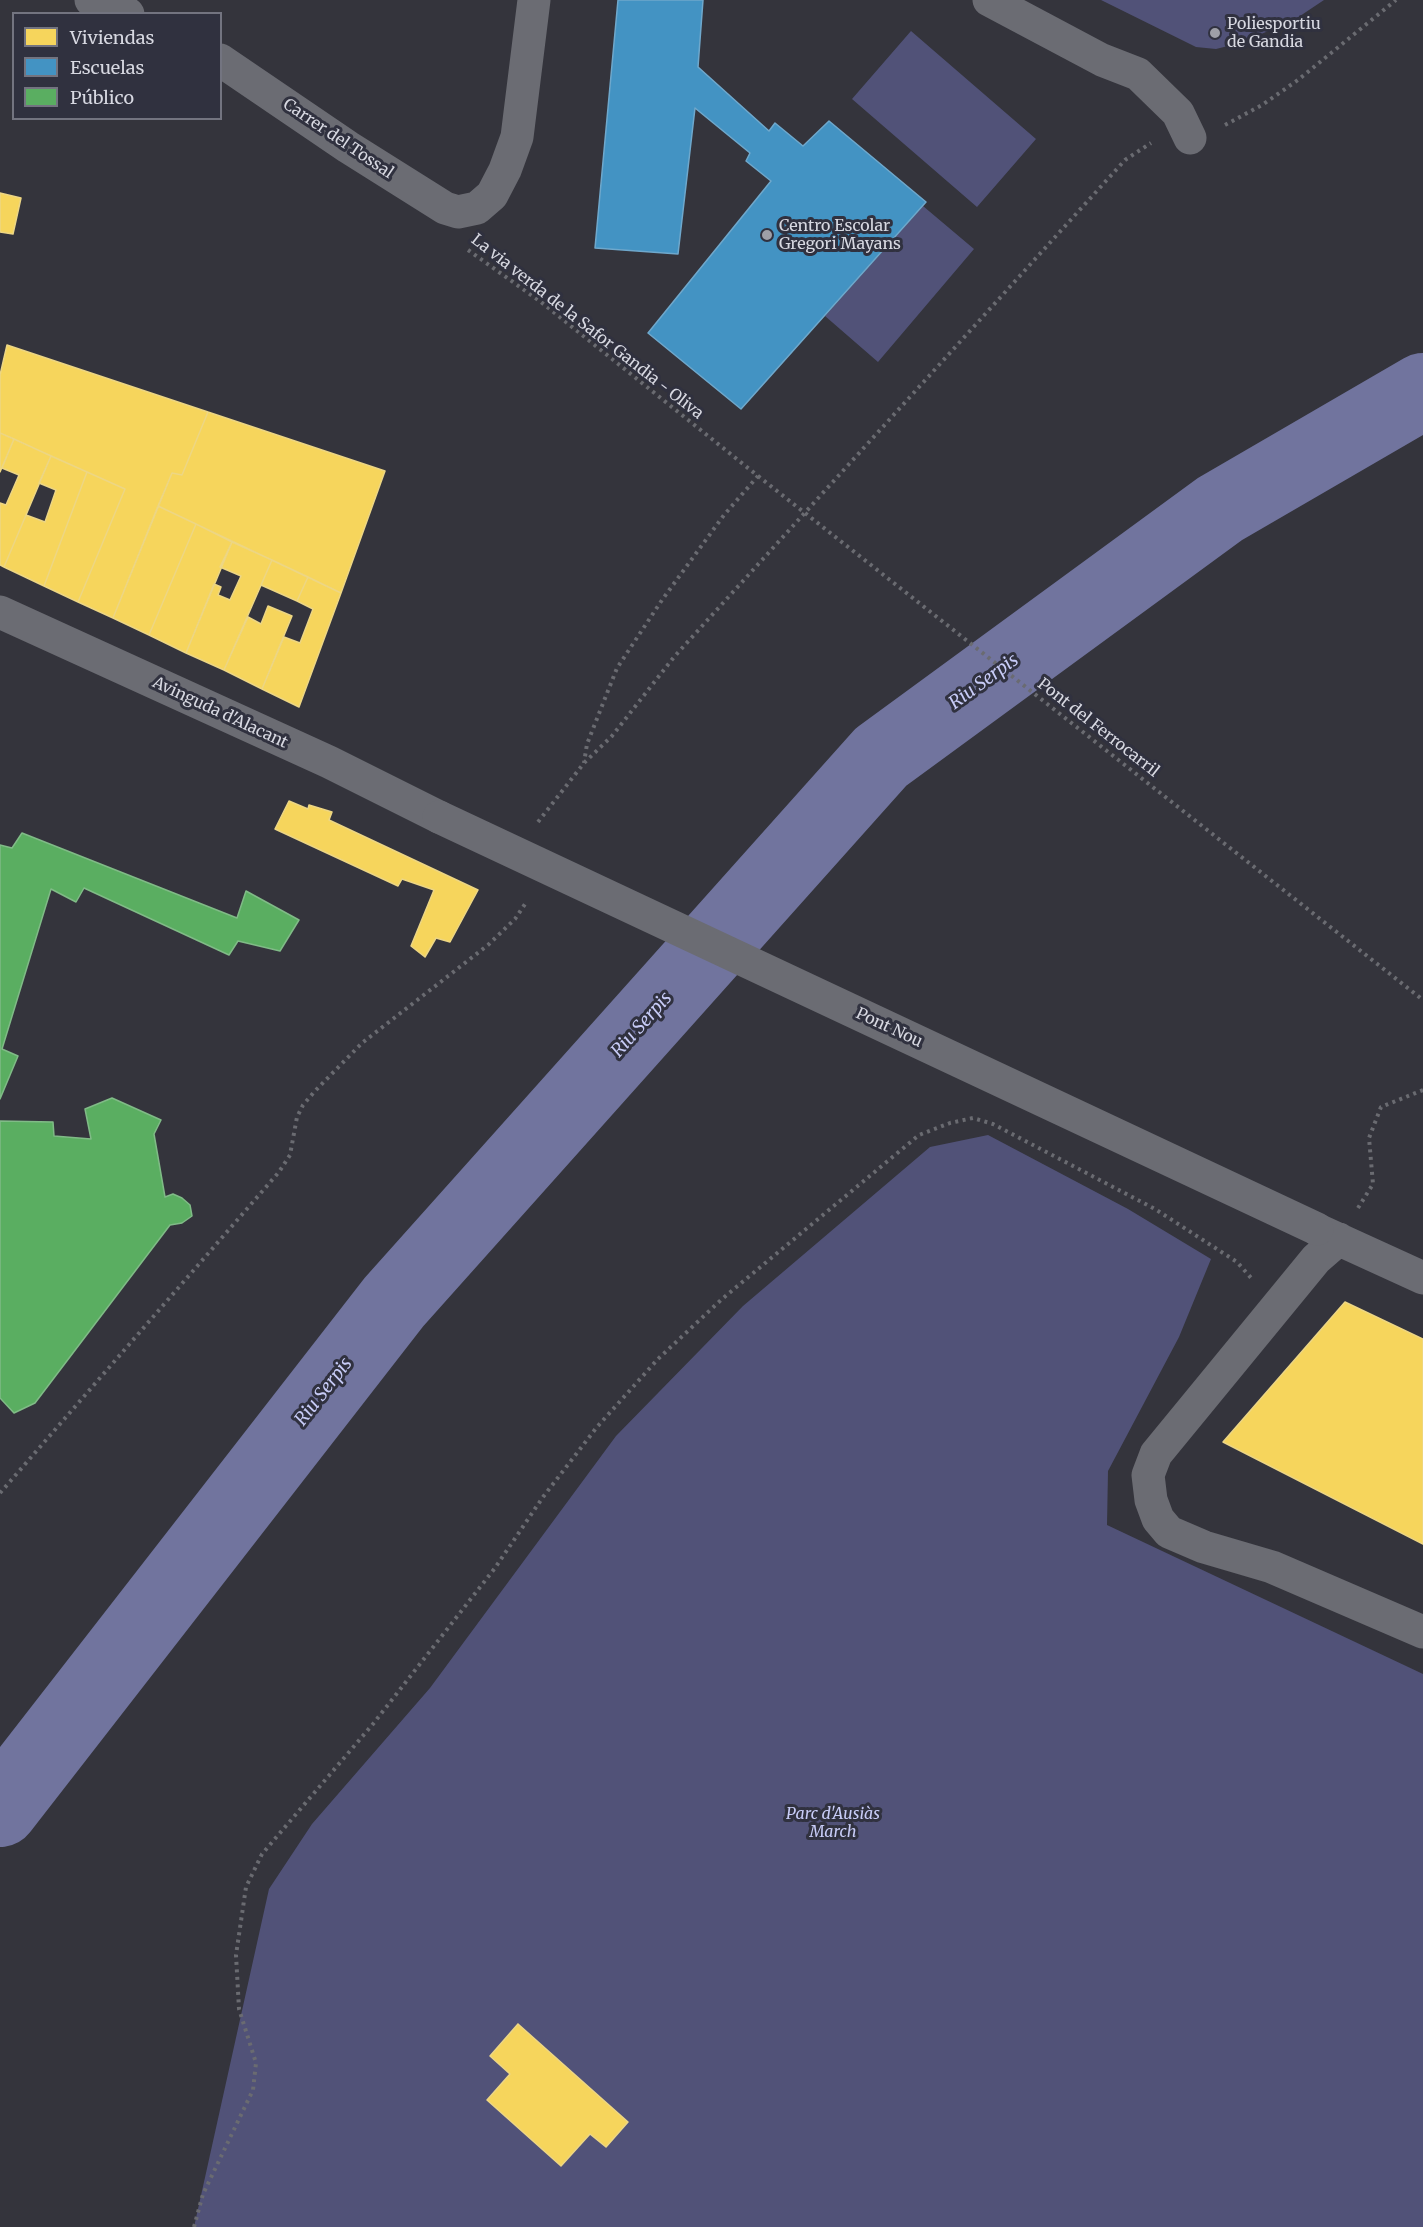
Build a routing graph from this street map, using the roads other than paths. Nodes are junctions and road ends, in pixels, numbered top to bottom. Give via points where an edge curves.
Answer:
1 (92, 0) edge
2 (534, 0) edge
3 (989, 0) edge
4 (123, 12) edge
5 (222, 61) edge
6 (1190, 138) road end
7 (0, 612) edge
8 (440, 817) joint
9 (1328, 1234) junction
10 (1423, 1278) edge
11 (1423, 1632) edge

1 - 4 street
2 - 5 street, Carrer del Tossal via 517,137 492,195 477,208 458,212 383,170
3 - 6 street via 1102,60 1138,74 1178,113
7 - 8 street, Avinguda d'Alacant
8 - 9 street, Pont Nou, bridge
9 - 10 street
9 - 11 street via 1316,1259 1156,1454 1148,1475 1151,1500 1168,1532 1272,1567

